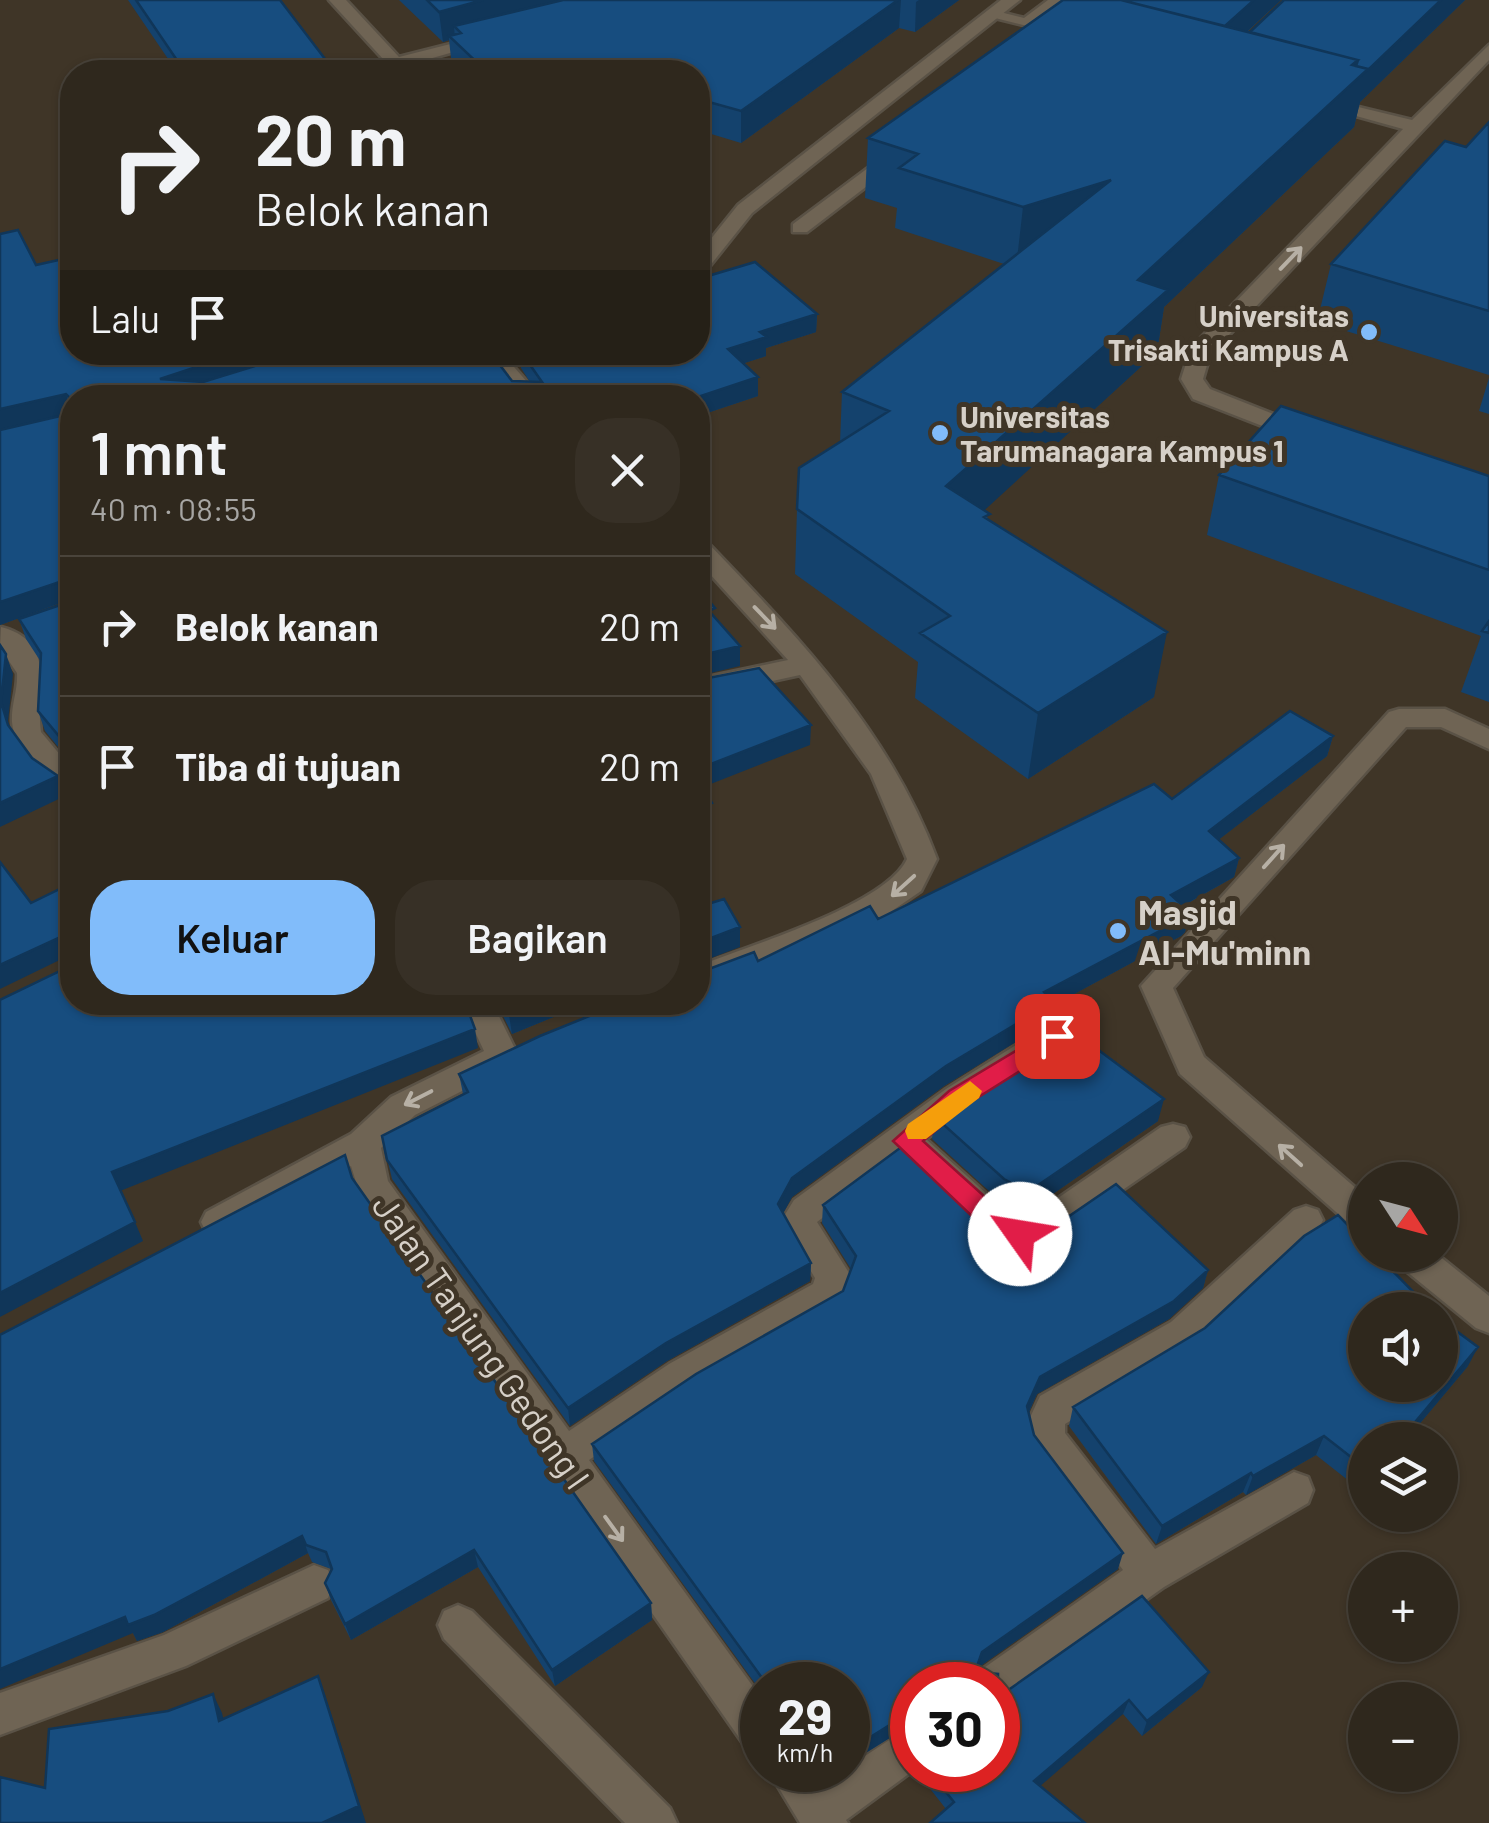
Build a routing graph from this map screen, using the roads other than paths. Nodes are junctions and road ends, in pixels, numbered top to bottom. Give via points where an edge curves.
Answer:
1 (338, 0) edge
2 (1012, 0) edge
3 (1059, 0) edge
4 (992, 14) junction
5 (1028, 24) junction
6 (509, 35) edge
7 (1063, 37) edge
8 (1489, 50) edge
9 (392, 60) edge
10 (426, 60) edge
11 (1291, 92) edge
12 (1417, 127) junction
13 (908, 147) edge
14 (800, 228) dead end
15 (710, 253) edge
16 (499, 365) edge
17 (518, 385) edge
18 (1332, 444) edge
19 (710, 560) edge
20 (36, 623) edge
21 (0, 635) edge
22 (806, 665) junction
23 (710, 685) edge
24 (1489, 740) edge
25 (60, 771) edge
26 (710, 973) edge
27 (488, 1015) edge
28 (1057, 1036) edge
29 (1173, 1136) dead end
30 (906, 1141) junction
31 (363, 1144) junction
32 (1348, 1202) edge
33 (1306, 1220) dead end
34 (190, 1237) edge
35 (1433, 1272) edge
36 (1489, 1317) edge
37 (562, 1457) junction
38 (1294, 1490) dead end
39 (1150, 1574) junction
40 (314, 1584) dead end
41 (458, 1625) dead end
42 (1020, 1668) edge
43 (740, 1704) edge
44 (0, 1714) edge
45 (890, 1764) edge
46 (804, 1792) edge
47 (823, 1818) edge
48 (655, 1823) edge

1 - 9 street
2 - 4 street
3 - 5 street
4 - 5 street
4 - 15 street via 745,209
5 - 7 street
6 - 10 street
8 - 12 street
11 - 12 street
18 -> 12 street via 1201,394 1192,379 1199,353
13 - 14 street
16 - 17 street
19 -> 22 street
20 - 21 street
21 - 25 street via 22,653 34,685 28,735
22 - 23 street
22 -> 26 street via 885,777 922,859 911,884 875,907
32 -> 24 street via 1191,1065 1157,986 1399,718 1445,718
27 -> 31 street via 519,1049 403,1106
28 - 30 street via 958,1098
29 - 30 street via 1041,1228 1020,1234 986,1214
30 - 37 street via 798,1221 833,1276 827,1294 682,1376
31 - 34 street
31 - 37 street, Jalan Tanjung Gedong I via 372,1185
33 - 39 street via 1184,1333 1053,1408 1047,1440
35 - 36 street
37 -> 43 street, Jalan Tanjung Gedong I
38 - 39 street
39 - 42 street
40 - 44 street via 172,1652
41 - 48 street
45 - 47 street
46 - 47 street

